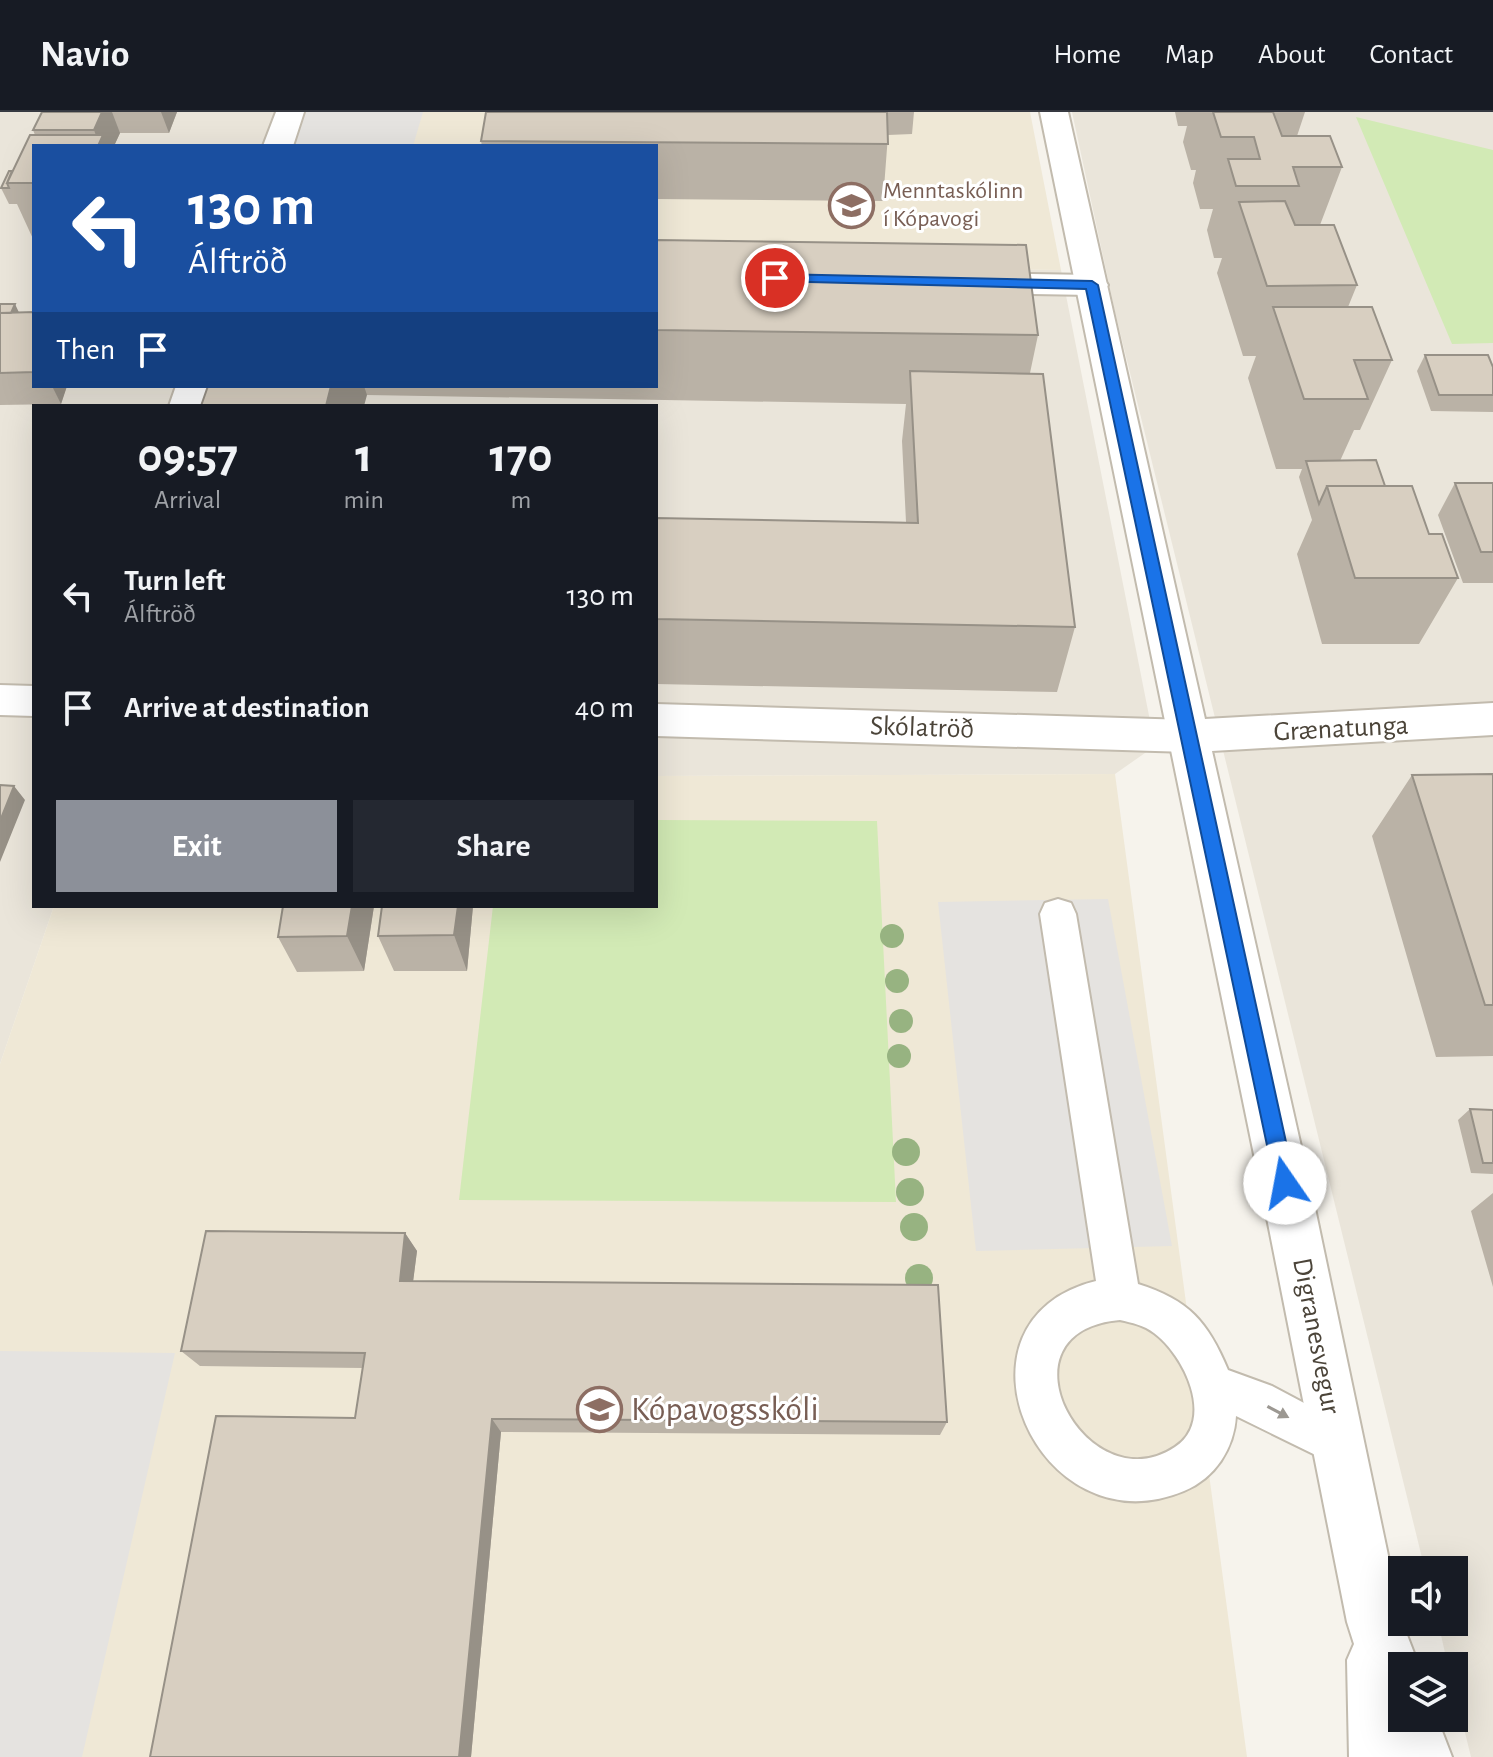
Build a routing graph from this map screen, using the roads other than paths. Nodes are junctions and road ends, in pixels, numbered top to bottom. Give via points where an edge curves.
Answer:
1 (290, 112) edge
2 (1054, 112) edge
3 (279, 144) edge
4 (938, 282) edge
5 (1092, 285) junction
6 (0, 700) edge
7 (32, 701) edge
8 (1493, 719) edge
9 (658, 720) edge
10 (1188, 736) junction
11 (1058, 914) dead end
12 (1120, 1299) junction
13 (1214, 1387) junction
14 (1338, 1444) junction
15 (1375, 1622) junction
16 (1388, 1660) edge
17 (1413, 1732) edge
18 (1379, 1757) edge
19 (1422, 1757) edge

1 - 3 street
2 - 5 street, Digranesvegur
4 - 5 street
5 - 10 street, Digranesvegur
6 - 7 street
8 - 10 street, Grænatunga
9 - 10 street, Skólatröð
10 - 14 street, Digranesvegur
11 - 12 lane
12 - 13 lane via 1170,1318 1205,1360
12 - 13 lane via 1091,1302 1065,1315 1045,1335 1035,1363 1036,1394 1046,1425 1066,1452 1093,1472 1126,1482 1156,1481 1184,1469 1205,1446 1215,1418
13 -> 14 lane via 1257,1401
14 - 15 street, Digranesvegur
15 - 16 street, Digranesvegur
15 - 18 street, Digranesvegur
17 - 19 street

